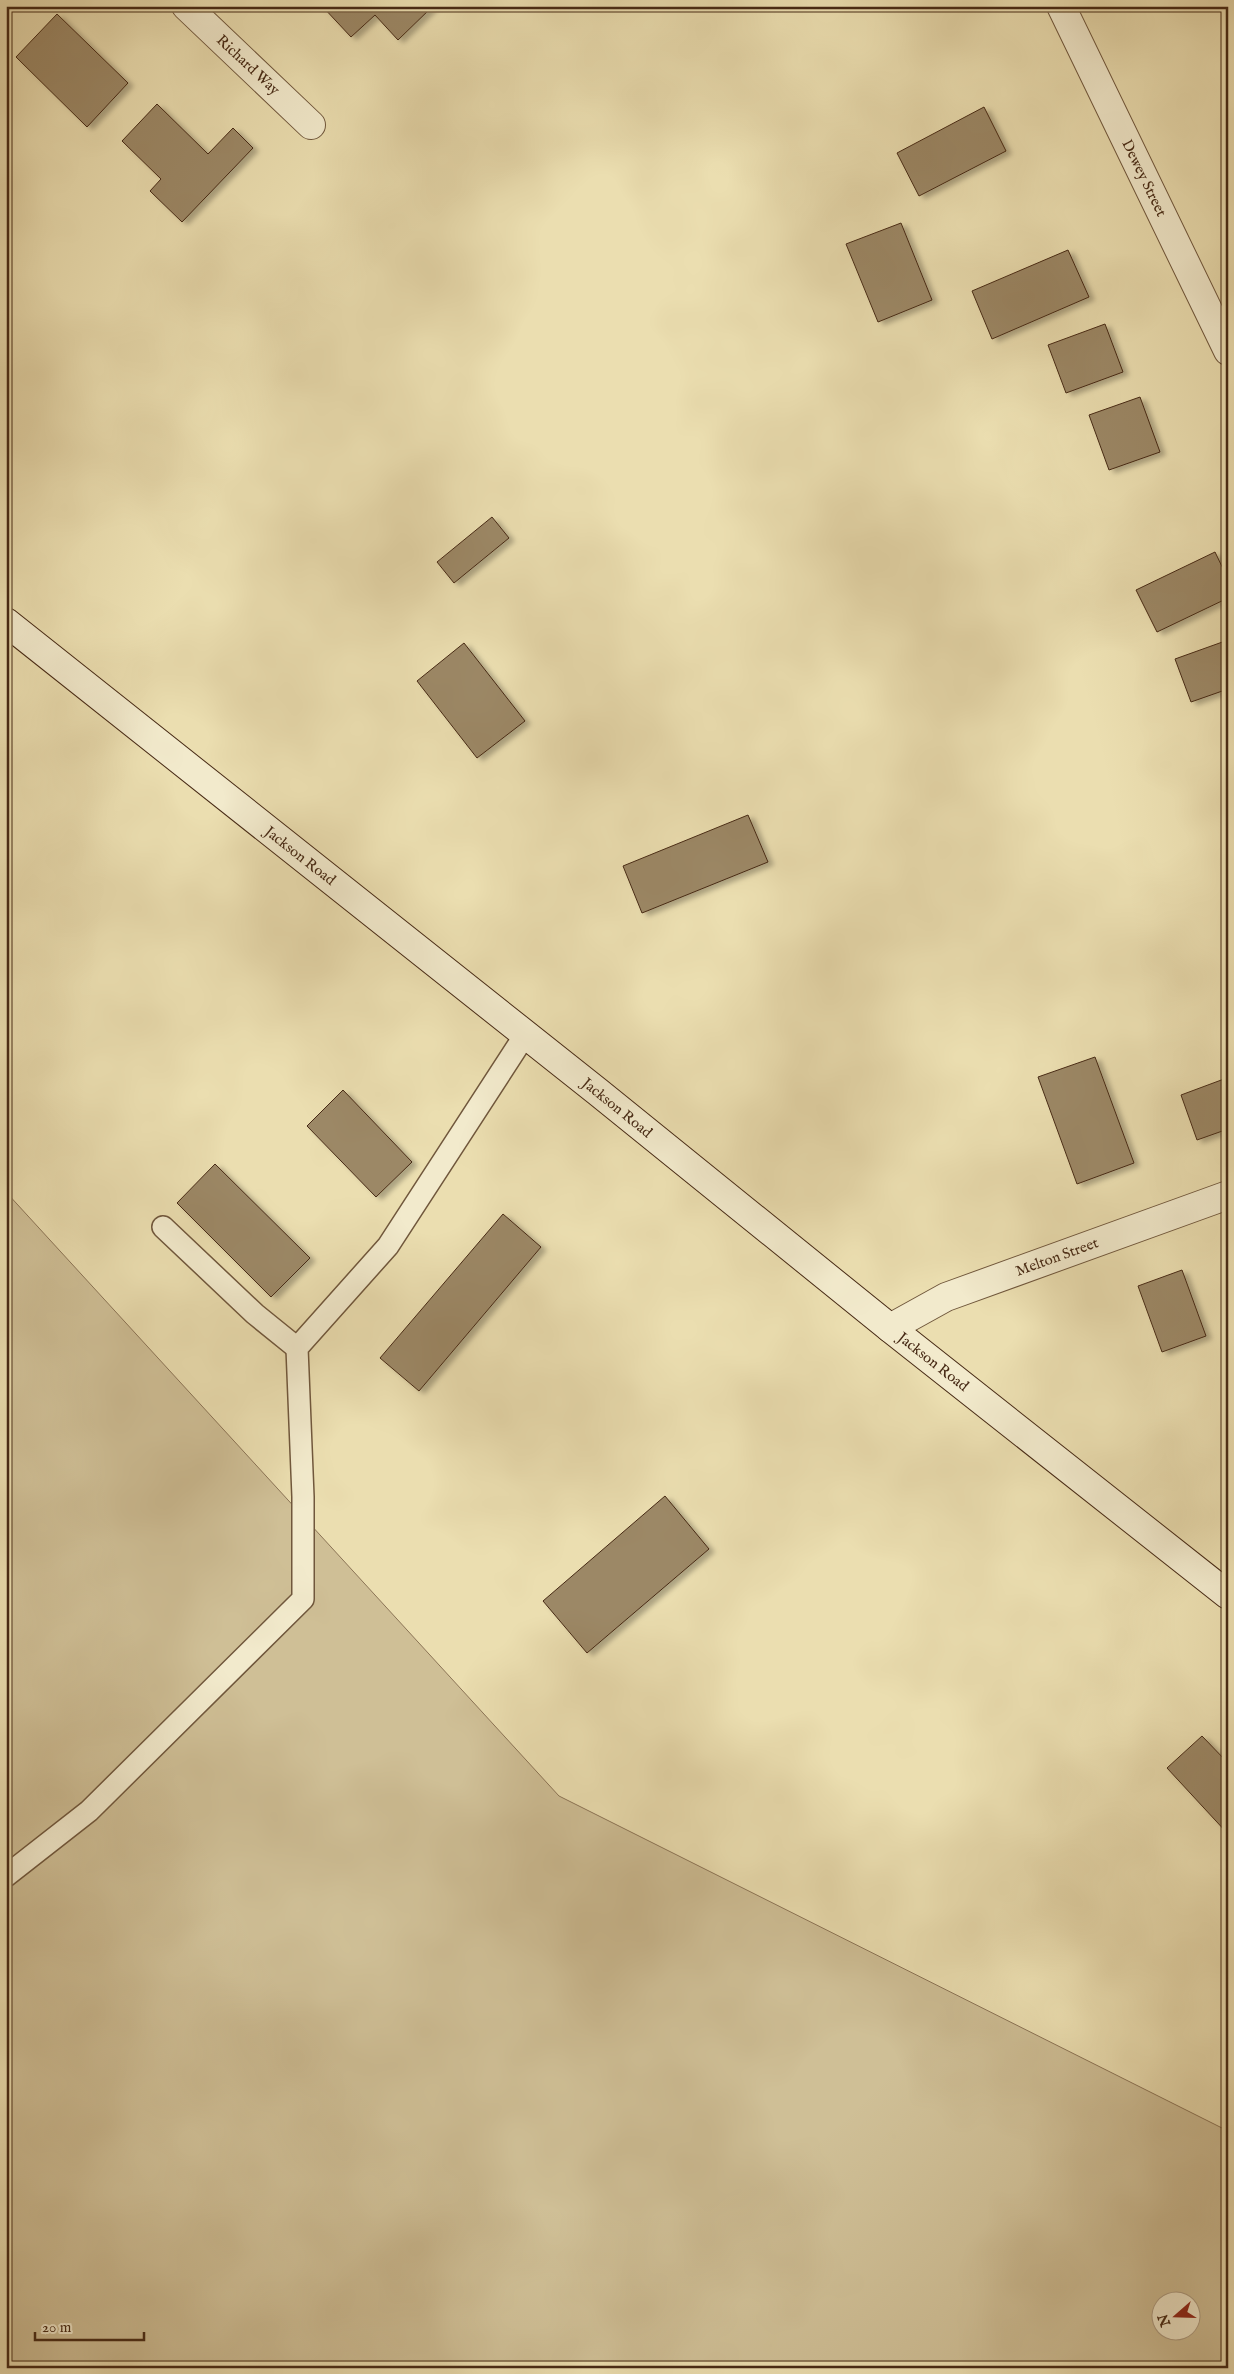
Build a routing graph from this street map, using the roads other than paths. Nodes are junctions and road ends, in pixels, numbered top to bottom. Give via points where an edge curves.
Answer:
1 (186, 6) edge
2 (1061, 6) edge
3 (312, 124) dead end
4 (1228, 351) edge
5 (6, 622) edge
6 (526, 1035) junction
7 (1228, 1195) edge
8 (163, 1227) dead end
9 (890, 1328) junction
10 (297, 1348) junction
11 (1228, 1595) edge
12 (6, 1876) edge

1 - 3 main road, Richard Way
2 - 4 main road, Dewey Street
5 - 6 main road, Jackson Road
6 - 9 main road, Jackson Road
6 - 10 lane via 388,1246
7 - 9 main road, Melton Street via 946,1297
8 - 10 lane via 255,1314
9 - 11 main road, Jackson Road
10 - 12 lane via 303,1599 89,1811

